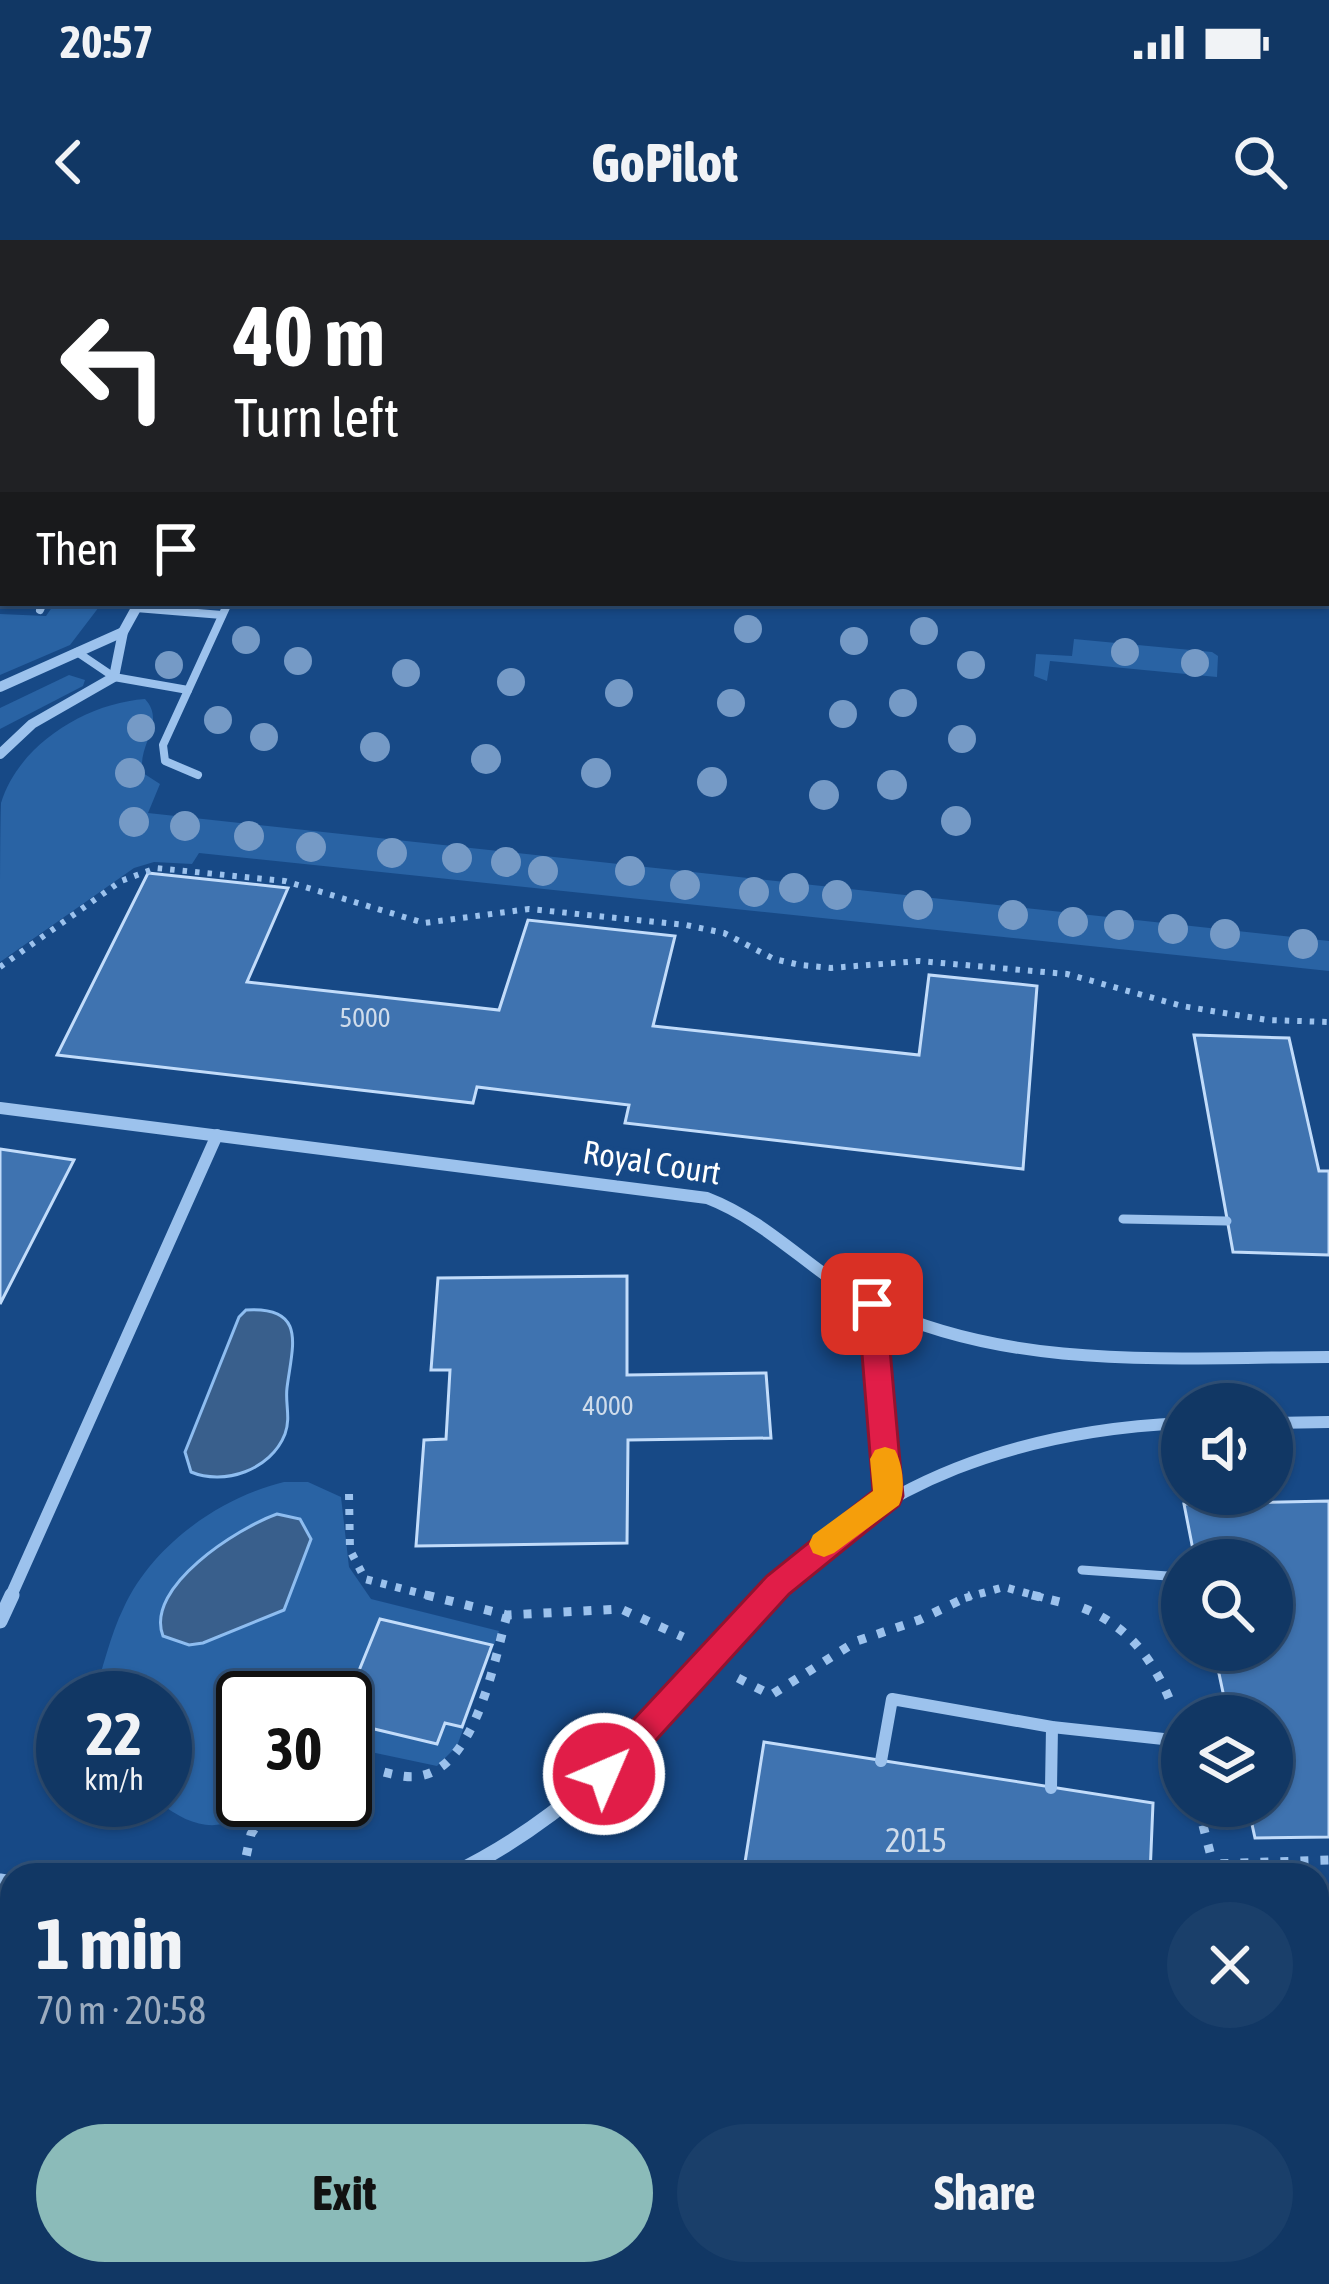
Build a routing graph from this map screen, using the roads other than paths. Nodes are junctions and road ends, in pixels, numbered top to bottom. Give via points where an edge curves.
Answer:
1 (137, 606) edge
2 (146, 606) edge
3 (227, 606) edge
4 (222, 616) junction
5 (123, 632) junction
6 (77, 652) junction
7 (114, 677) junction
8 (0, 687) edge
9 (188, 690) junction
10 (0, 754) edge
11 (198, 776) dead end
12 (0, 1108) edge
13 (217, 1136) junction
14 (1123, 1219) dead end
15 (1227, 1221) dead end
16 (872, 1304) junction
17 (1329, 1357) edge
18 (1329, 1422) edge
19 (1293, 1423) edge
20 (1161, 1424) edge
21 (888, 1496) junction
22 (1082, 1570) dead end
23 (1161, 1576) edge
24 (0, 1621) edge
25 (1052, 1727) junction
26 (1161, 1739) edge
27 (881, 1761) dead end
28 (1052, 1788) dead end
29 (476, 1863) edge

1 - 5 street
2 - 4 lane
3 - 4 lane
4 - 9 lane
5 - 6 street
5 - 7 street
6 - 7 lane
6 - 8 street
7 - 9 lane
7 - 10 street via 32,724
9 - 11 lane via 163,753 171,767
12 - 13 street, Royal Court
13 - 16 street, Royal Court via 706,1198 779,1232
13 - 24 street
14 - 15 lane
16 - 17 street, Royal Court via 937,1329 1025,1348
16 - 21 street
18 - 19 street
20 - 21 street via 1033,1439 946,1466
21 - 29 street via 778,1585 578,1797
22 - 23 lane
25 - 26 lane
25 - 27 lane via 892,1699
25 - 28 lane

